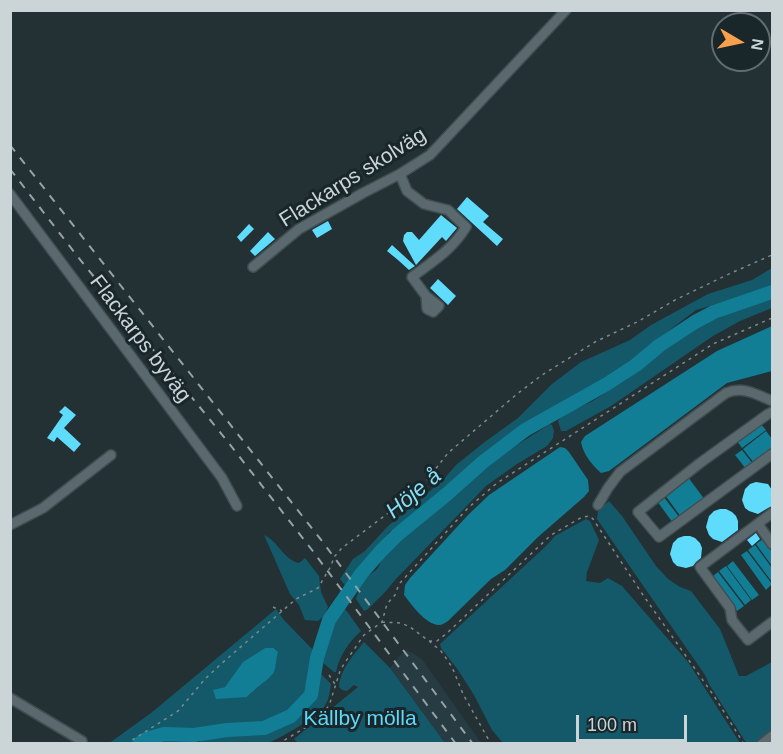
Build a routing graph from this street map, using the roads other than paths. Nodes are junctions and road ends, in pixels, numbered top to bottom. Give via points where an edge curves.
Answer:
1 (566, 10) edge
2 (400, 174) junction
3 (10, 195) edge
4 (253, 267) dead end
5 (426, 296) dead end
6 (772, 401) edge
7 (772, 412) edge
8 (772, 454) edge
9 (111, 455) dead end
10 (598, 505) dead end
11 (237, 506) dead end
12 (772, 513) edge
13 (758, 524) junction
14 (10, 525) edge
15 (772, 544) edge
16 (772, 622) edge
17 (10, 698) edge
18 (772, 736) edge
19 (82, 741) dead end
20 (762, 744) edge

1 - 2 street, Flackarps skolväg via 446,140
2 - 4 street, Flackarps skolväg via 299,229
2 - 5 street via 407,190 424,204 447,210 466,227 439,258 412,277
3 - 11 street, Flackarps byväg via 222,478
6 - 10 street via 743,389 726,393 620,472
7 - 8 street via 638,512 659,537
9 - 14 street via 43,508
12 - 13 street
13 - 15 street
13 - 16 street via 700,567 748,640
17 - 19 street
18 - 20 street

